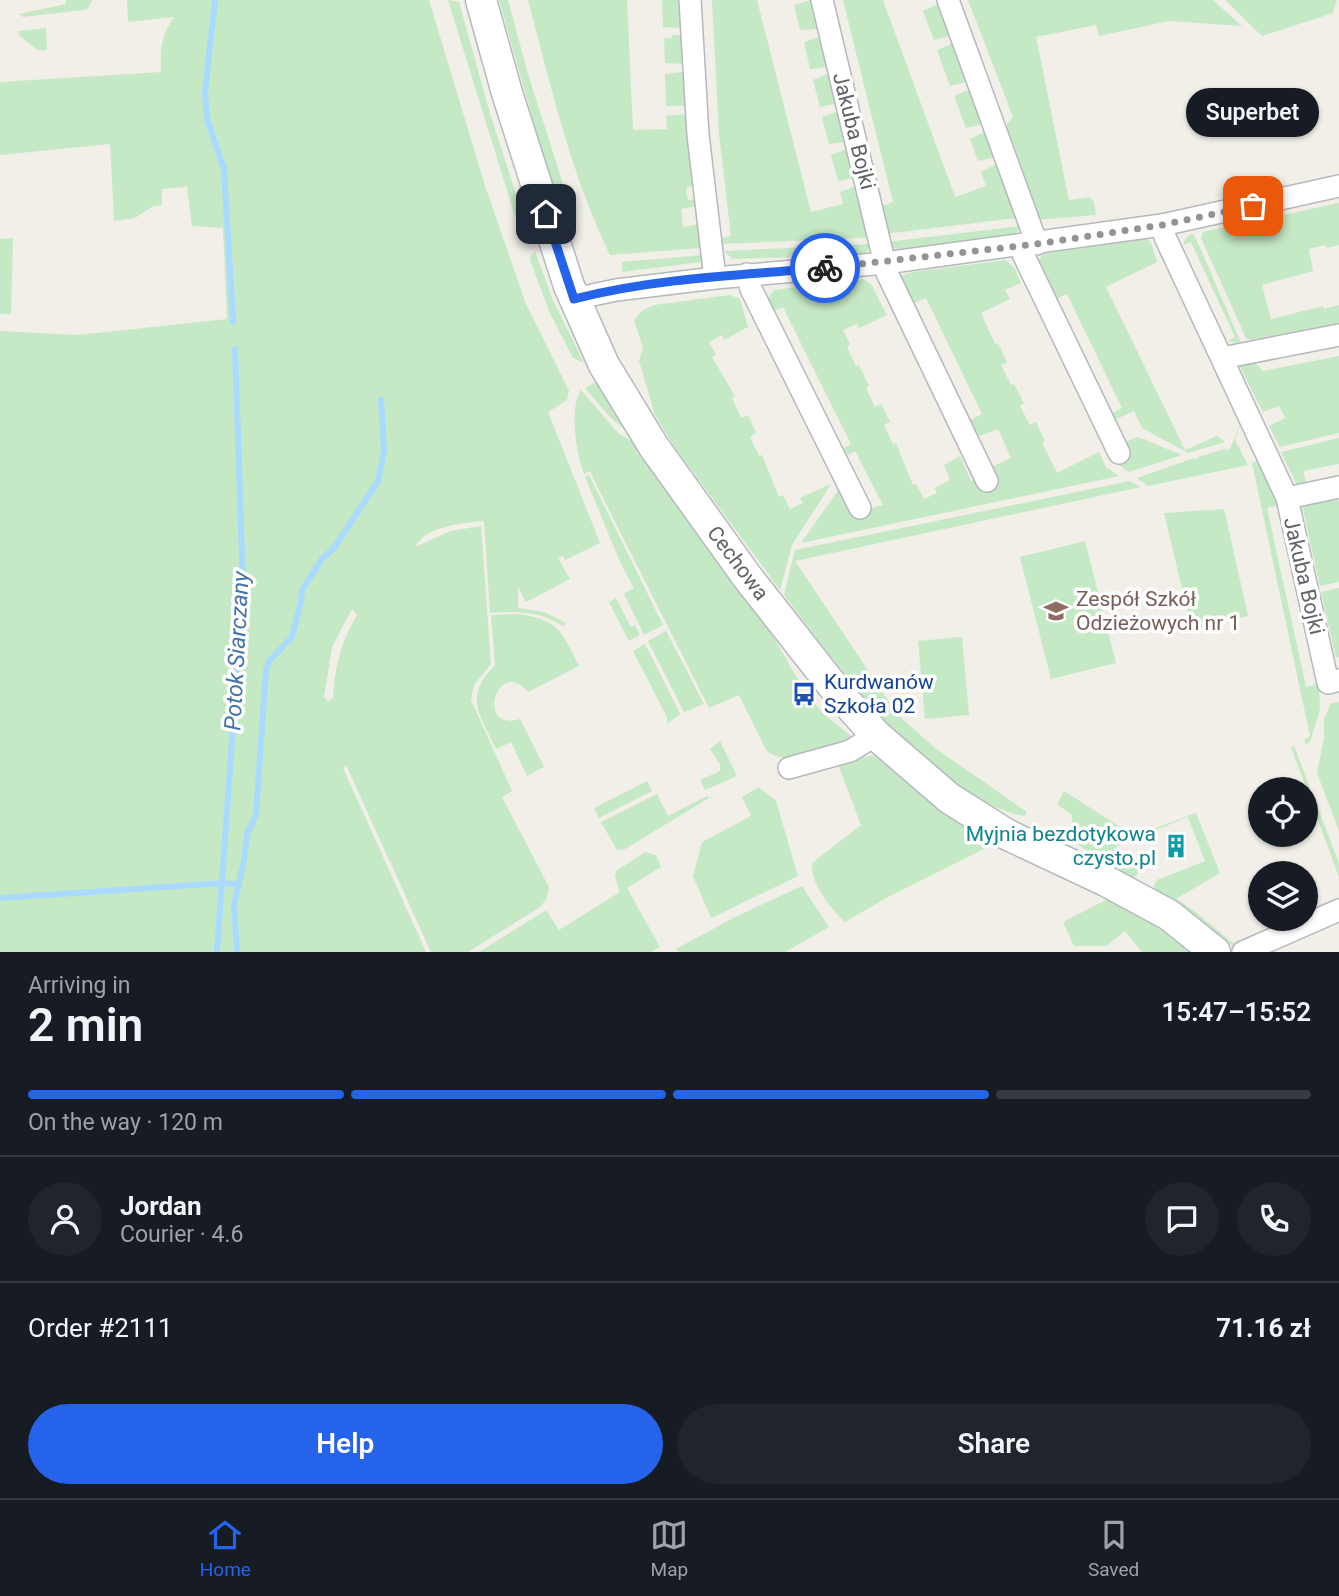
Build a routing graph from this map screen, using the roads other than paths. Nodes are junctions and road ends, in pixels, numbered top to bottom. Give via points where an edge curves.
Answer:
1 (481, 0) edge
2 (690, 0) edge
3 (822, 0) edge
4 (948, 0) edge
5 (1339, 186) edge
6 (1162, 225) junction
7 (1029, 245) junction
8 (885, 263) junction
9 (747, 274) junction
10 (715, 278) junction
11 (574, 299) junction
12 (1339, 335) edge
13 (1222, 358) junction
14 (1119, 453) dead end
15 (987, 481) dead end
16 (1339, 487) edge
17 (1287, 498) junction
18 (860, 508) dead end
19 (1339, 680) edge
20 (876, 735) junction
21 (789, 768) dead end
22 (1339, 910) edge
23 (1215, 952) edge
24 (1243, 952) edge

1 - 11 street, Cechowa
2 - 10 street via 698,135
3 - 8 street, Jakuba Bojki
4 - 7 street
5 - 6 street
6 - 7 street
6 - 13 street, Jakuba Bojki
7 - 8 street
7 - 14 street
8 - 9 street
8 - 15 street, Jakuba Bojki
9 - 10 street
9 - 18 street
10 - 11 street
11 - 20 street, Cechowa via 611,379 654,447 748,578
12 - 13 street
13 - 17 street, Jakuba Bojki
16 - 17 street, Jakuba Bojki
17 - 19 street, Jakuba Bojki via 1328,683
20 - 21 street via 850,751
20 - 23 street, Cechowa via 949,799 1006,834 1169,915
22 - 24 street

